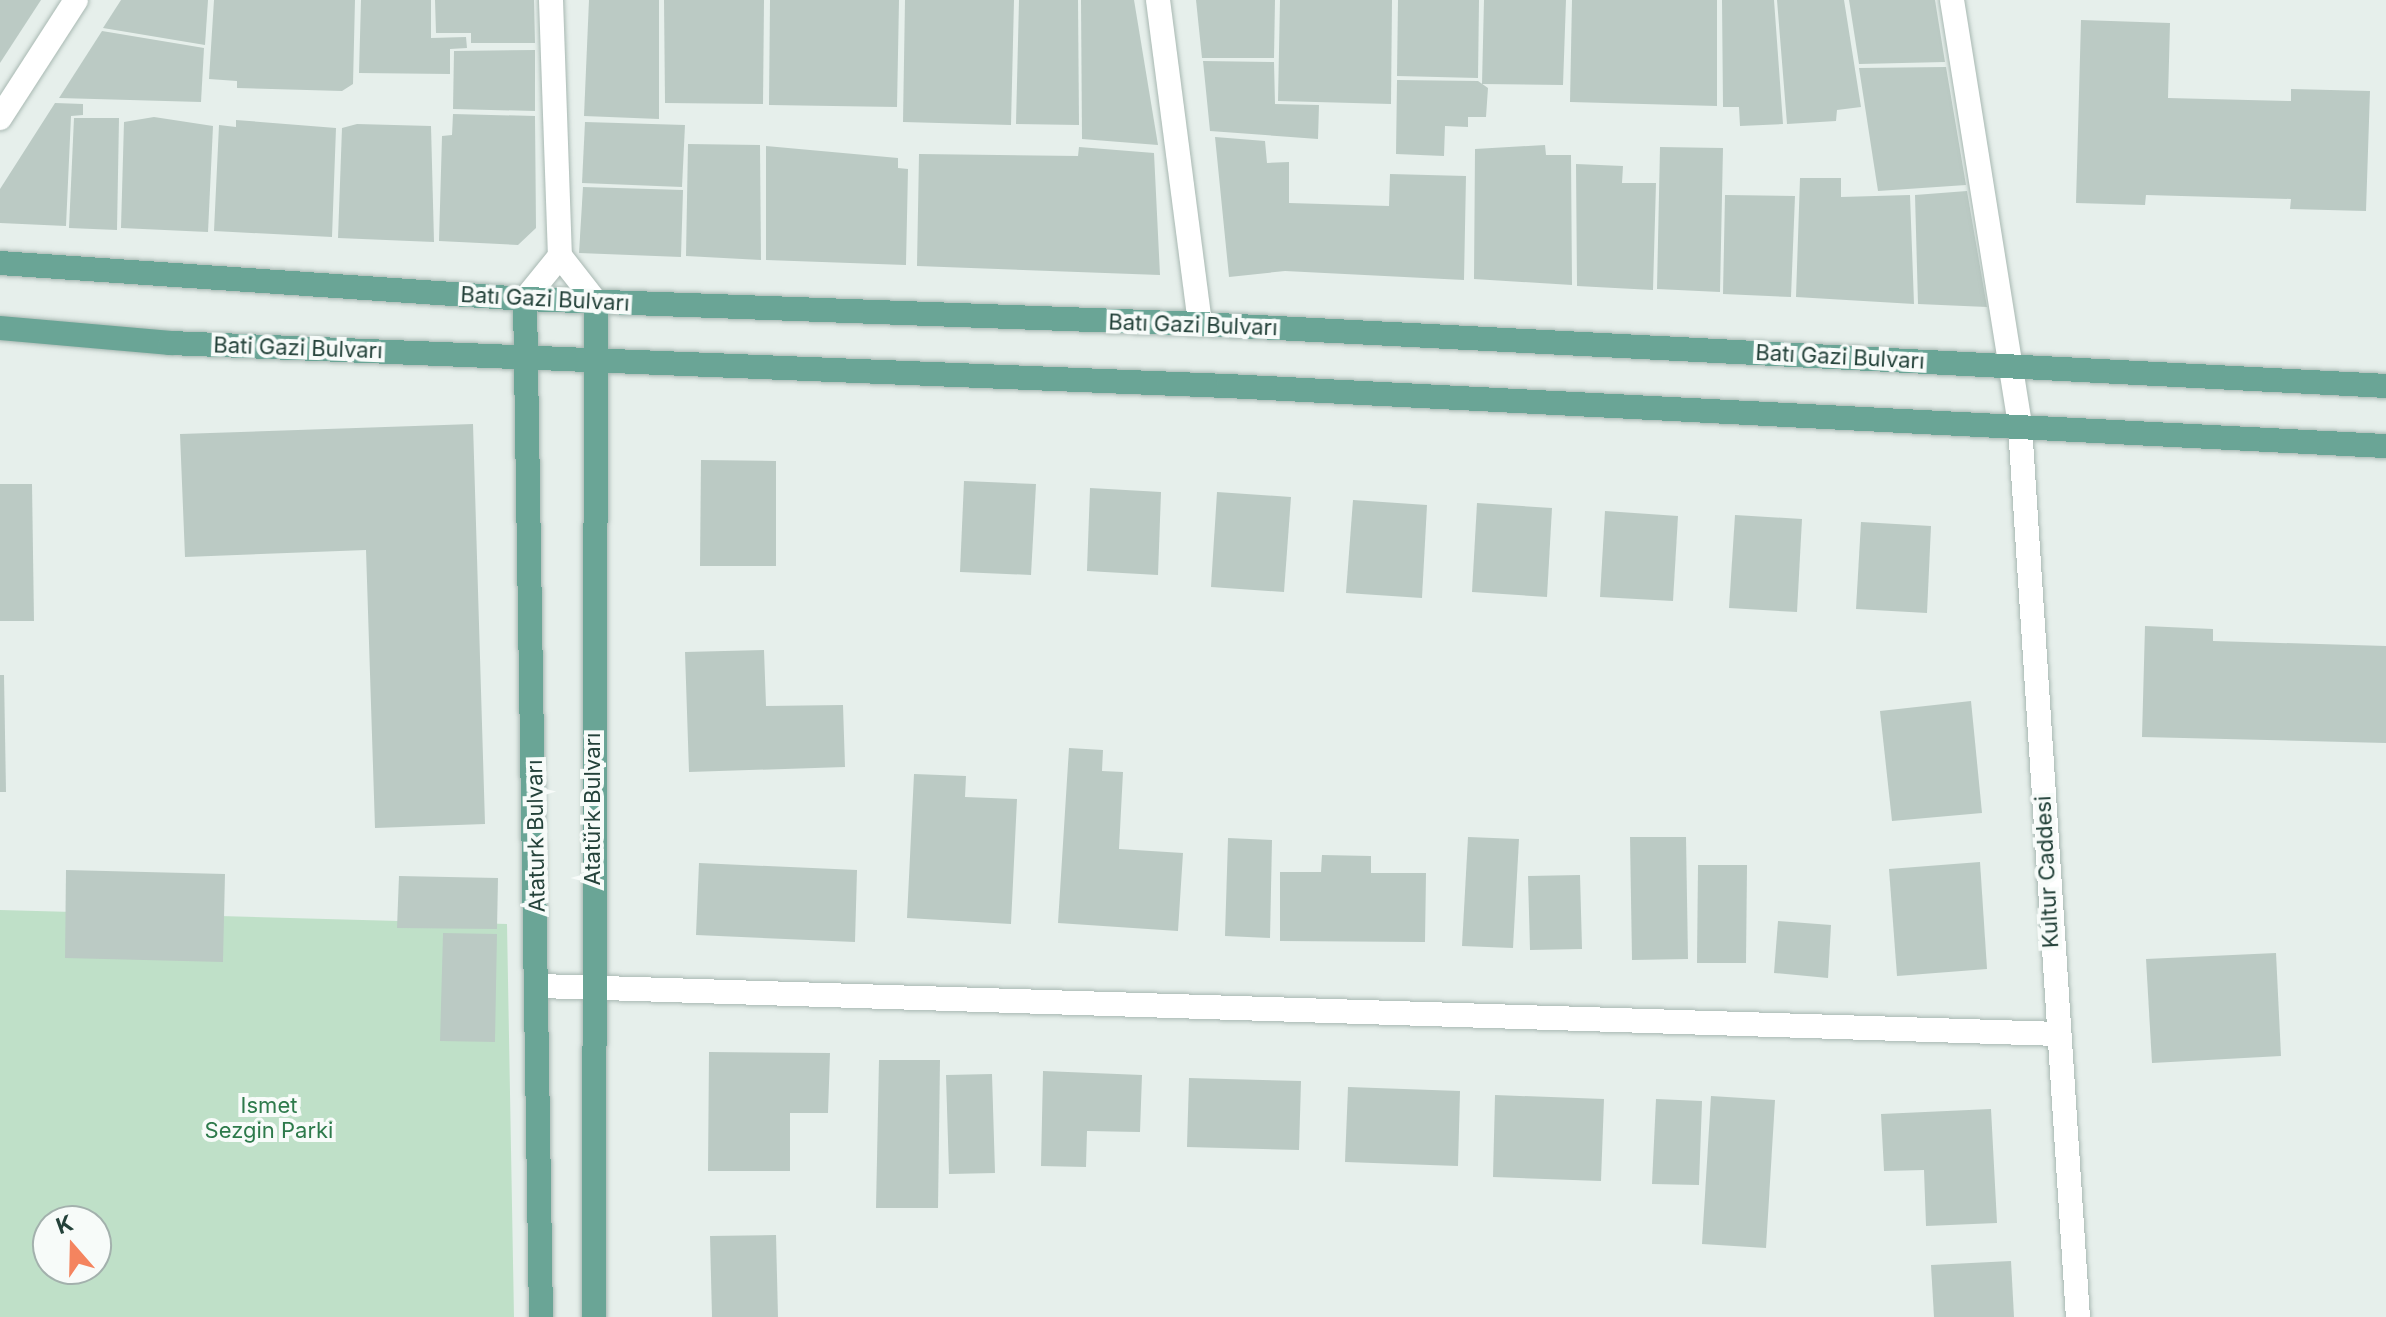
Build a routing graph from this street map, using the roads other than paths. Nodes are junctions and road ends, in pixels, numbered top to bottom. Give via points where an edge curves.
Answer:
1 (76, 0) edge
2 (551, 0) edge
3 (1158, 0) edge
4 (1952, 0) edge
5 (0, 118) edge
6 (560, 256) junction
7 (0, 263) edge
8 (525, 299) junction
9 (596, 302) junction
10 (1200, 324) junction
11 (0, 328) edge
12 (525, 356) junction
13 (597, 357) junction
14 (2014, 366) junction
15 (2386, 386) edge
16 (2020, 426) junction
17 (2386, 446) edge
18 (540, 986) junction
19 (592, 988) junction
20 (2057, 1034) junction
21 (541, 1317) edge
22 (594, 1317) edge
23 (2078, 1317) edge

1 - 5 street
2 - 6 street
3 - 10 street
4 - 14 street, Kultur Caddesi
6 - 8 street
6 - 9 street
7 - 8 main road, Batı Gazi Bulvarı
8 - 9 main road, Batı Gazi Bulvarı
8 - 12 main road, Ataturk Bulvarı
9 - 10 main road, Batı Gazi Bulvarı
9 - 13 main road, Atatürk Bulvarı
10 - 14 main road, Batı Gazi Bulvarı
11 - 12 main road, Bati Gazi Bulvarı via 170,343
12 - 13 main road, Bati Gazi Bulvarı
12 - 18 main road, Ataturk Bulvarı
13 - 16 main road
13 - 19 main road, Atatürk Bulvarı
14 - 15 main road, Batı Gazi Bulvarı
14 - 16 street, Kultur Caddesi
16 - 17 main road
16 - 20 street, Kultur Caddesi
18 - 19 street
18 - 21 main road, Ataturk Bulvarı
19 - 20 street
19 - 22 main road, Atatürk Bulvarı
20 - 23 street, Kultur Caddesi

